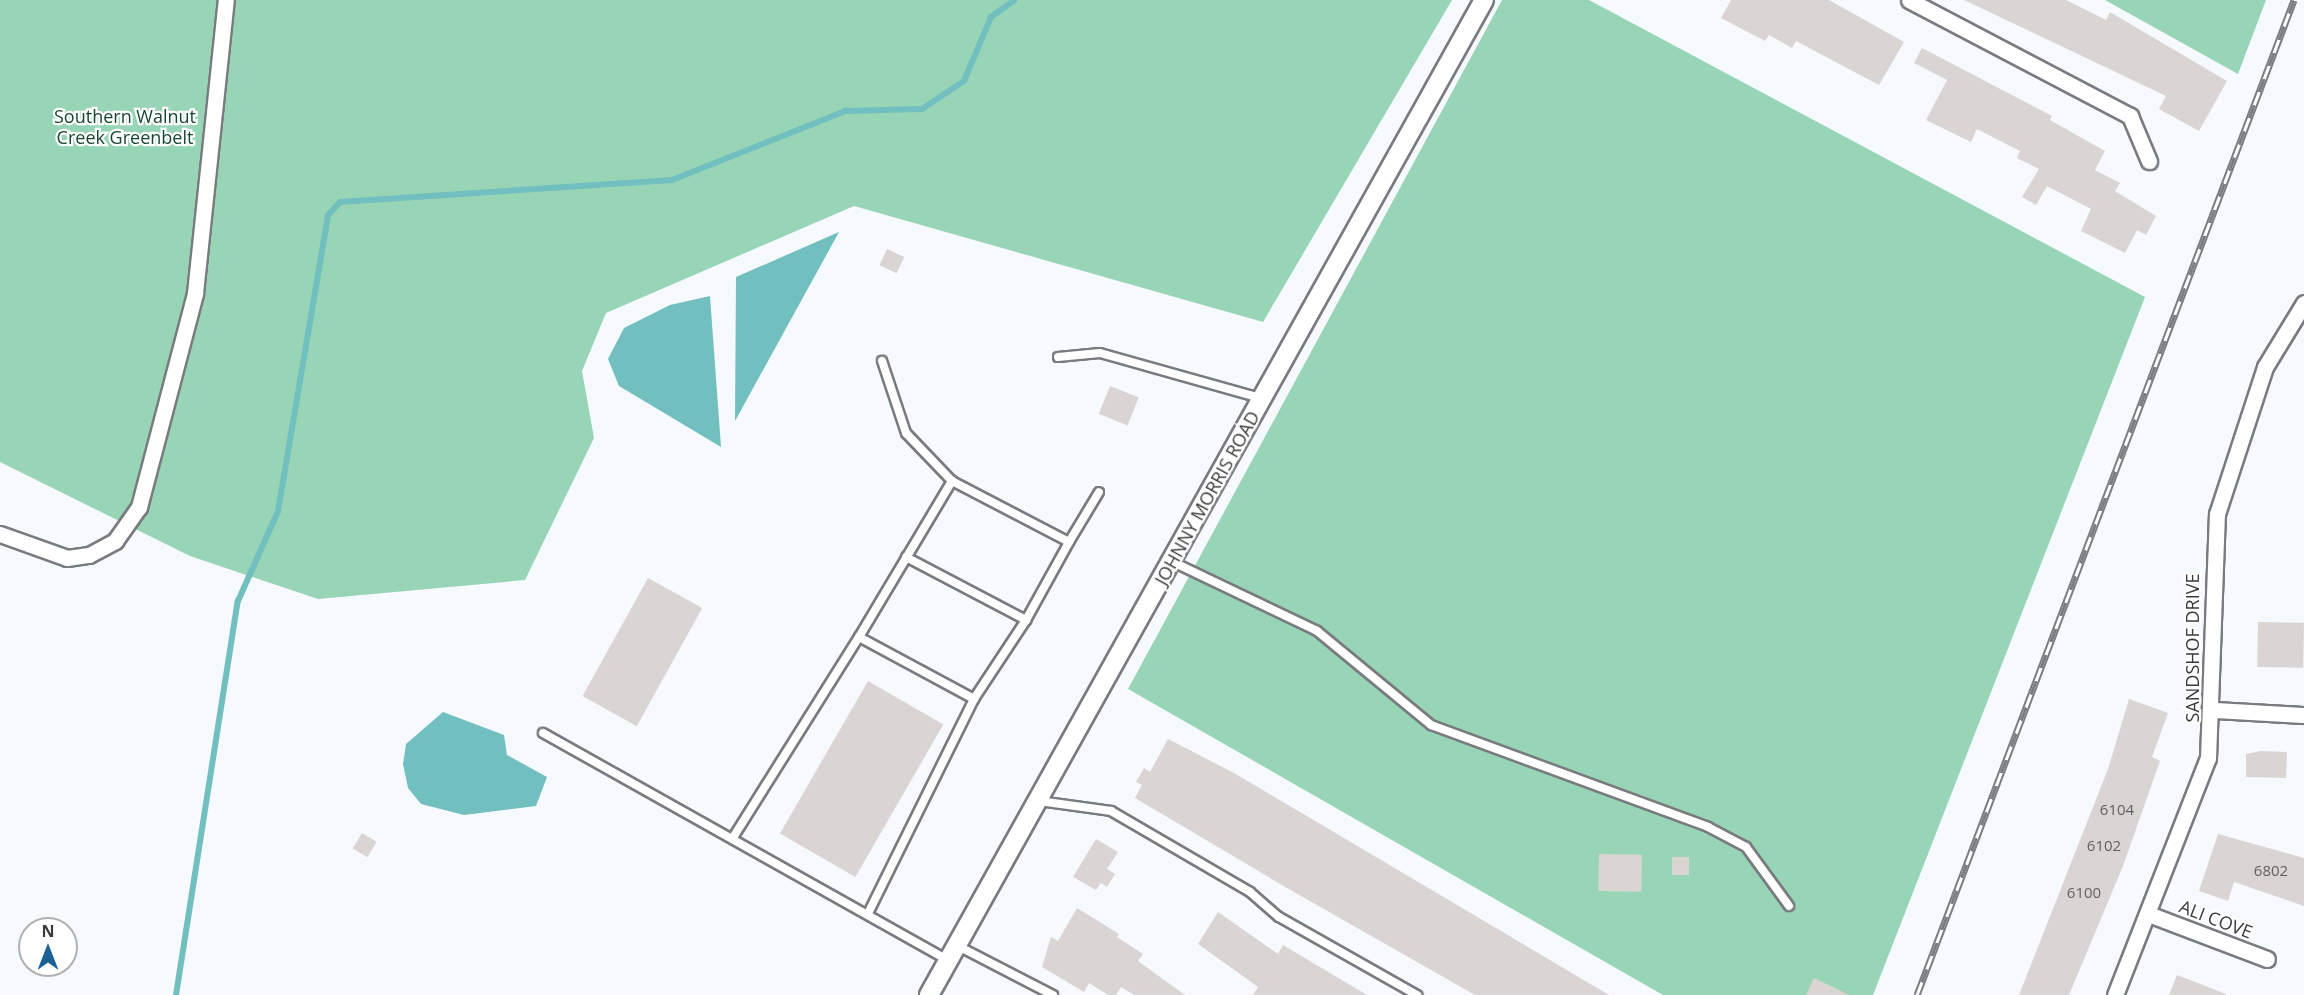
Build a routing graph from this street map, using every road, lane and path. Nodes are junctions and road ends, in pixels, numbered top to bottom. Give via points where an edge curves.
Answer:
1 (226, 0) edge
2 (1484, 0) edge
3 (1909, 0) edge
4 (2150, 161) dead end
5 (2304, 303) edge
6 (1058, 357) dead end
7 (882, 361) dead end
8 (1262, 398) junction
9 (952, 481) junction
10 (1099, 492) dead end
11 (0, 534) edge
12 (1069, 542) junction
13 (906, 558) junction
14 (1172, 561) junction
15 (1026, 620) junction
16 (859, 637) junction
17 (974, 699) junction
18 (2214, 710) junction
19 (2304, 715) edge
20 (543, 733) dead end
21 (1038, 801) junction
22 (734, 836) junction
23 (1789, 906) dead end
24 (869, 911) junction
25 (2151, 915) junction
26 (953, 953) junction
27 (2267, 959) dead end
28 (929, 995) edge
29 (1053, 995) edge
30 (1417, 995) edge
31 (2115, 995) edge

1 - 11 street via 195,293 139,507 115,541 89,555 67,558
2 - 8 street, JOHNNY MORRIS ROAD
3 - 4 street via 2130,116
5 - 18 street, SANDSHOF DRIVE via 2265,367 2217,514 2211,602
6 - 8 lane via 1100,352
7 - 9 lane via 906,433
8 - 14 street, JOHNNY MORRIS ROAD
9 - 12 lane
9 - 13 lane
10 - 12 lane
12 - 15 lane
13 - 15 lane
13 - 16 lane
14 - 21 street, JOHNNY MORRIS ROAD
14 - 23 lane via 1317,631 1431,725 1708,827 1746,847
15 - 17 lane
16 - 17 lane
16 - 22 lane
17 - 24 lane
18 - 19 street
18 - 25 street, SANDSHOF DRIVE via 2208,758
20 - 22 lane
21 - 26 street, JOHNNY MORRIS ROAD
21 - 30 lane via 1110,811 1250,892 1279,918
22 - 24 lane
24 - 26 lane
25 - 27 street, ALI COVE
25 - 31 street, SANDSHOF DRIVE
26 - 28 street, JOHNNY MORRIS ROAD
26 - 29 lane

